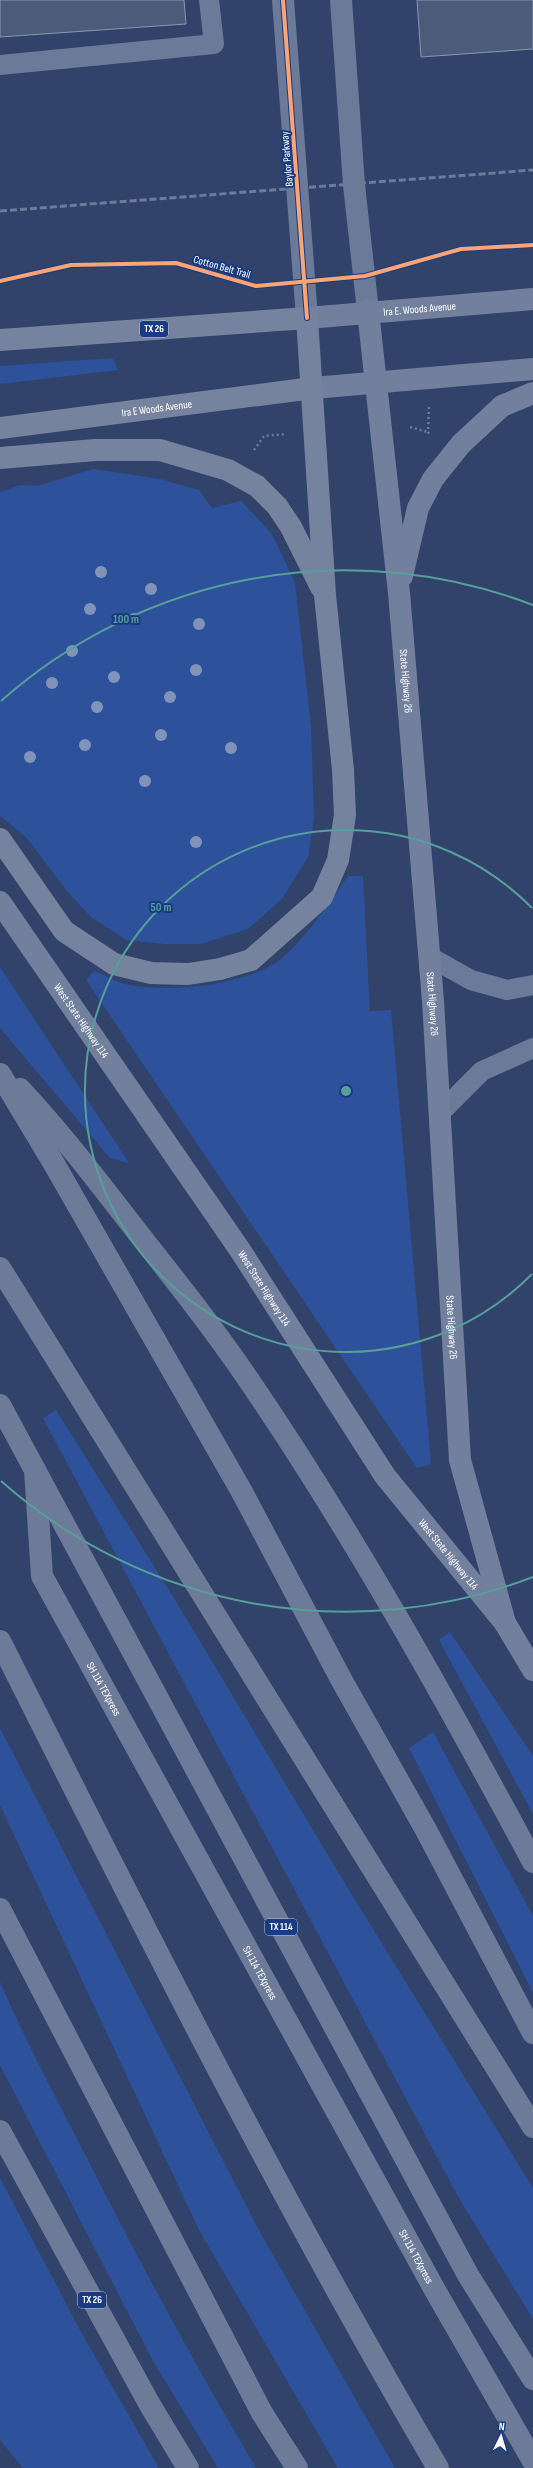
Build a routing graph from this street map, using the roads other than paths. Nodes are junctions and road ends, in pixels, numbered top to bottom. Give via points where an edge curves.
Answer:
1 (209, 0) edge
2 (283, 0) edge
3 (341, 0) edge
4 (0, 64) edge
5 (533, 300) edge
6 (368, 311) junction
7 (307, 318) junction
8 (0, 340) edge
9 (533, 369) edge
10 (376, 381) junction
11 (313, 388) junction
12 (533, 393) edge
13 (0, 428) edge
14 (0, 458) edge
15 (398, 593) junction
16 (325, 595) junction
17 (0, 839) edge
18 (0, 902) edge
19 (430, 957) junction
20 (533, 985) edge
21 (533, 1048) edge
22 (0, 1068) edge
23 (0, 1074) edge
24 (440, 1113) junction
25 (0, 1268) edge
26 (0, 1405) edge
27 (35, 1470) junction
28 (505, 1623) junction
29 (0, 1641) edge
30 (533, 1670) edge
31 (533, 1862) edge
32 (0, 1909) edge
33 (533, 2033) edge
34 (533, 2127) edge
35 (0, 2131) edge
36 (533, 2379) edge
37 (533, 2461) edge
38 (188, 2468) edge
39 (297, 2468) edge
40 (438, 2468) edge

1 - 4 lane via 214,44
2 - 7 street, Baylor Parkway
3 - 6 street via 354,185
5 - 6 main road, Ira E. Woods Avenue
6 - 7 main road, Ira E. Woods Avenue / TX 26
6 - 10 main road, State Highway 26
7 - 8 main road, TX 26
7 - 11 main road
9 - 10 main road
10 - 11 main road
10 - 15 main road, State Highway 26
11 - 13 main road, Ira E Woods Avenue
11 - 16 main road
12 - 15 main road via 502,406 461,444 433,479 418,508
14 - 16 main road via 95,450 160,450 228,470 257,486 277,506 291,527
15 - 19 main road, State Highway 26
16 - 17 main road via 343,770 345,815 338,860 322,897 251,960 220,969 188,974 151,973 114,964 64,931
18 - 28 main road, West State Highway 114 via 240,1250 385,1476
19 - 20 lane via 471,980 507,990
19 - 24 main road, State Highway 26
21 - 24 lane via 482,1071
22 - 31 highway via 44,1115 104,1189 248,1378 414,1647
23 - 33 highway via 242,1492
24 - 28 main road, State Highway 26 via 460,1460
25 - 34 highway
26 - 27 highway, TX 114
27 - 36 highway, TX 114 via 468,2275
27 - 37 highway, SH 114 TEXpress via 42,1576 436,2292
28 - 30 main road, West State Highway 114
29 - 40 highway via 193,2024 358,2331
32 - 39 highway via 262,2413
35 - 38 highway, TX 26 via 150,2405

